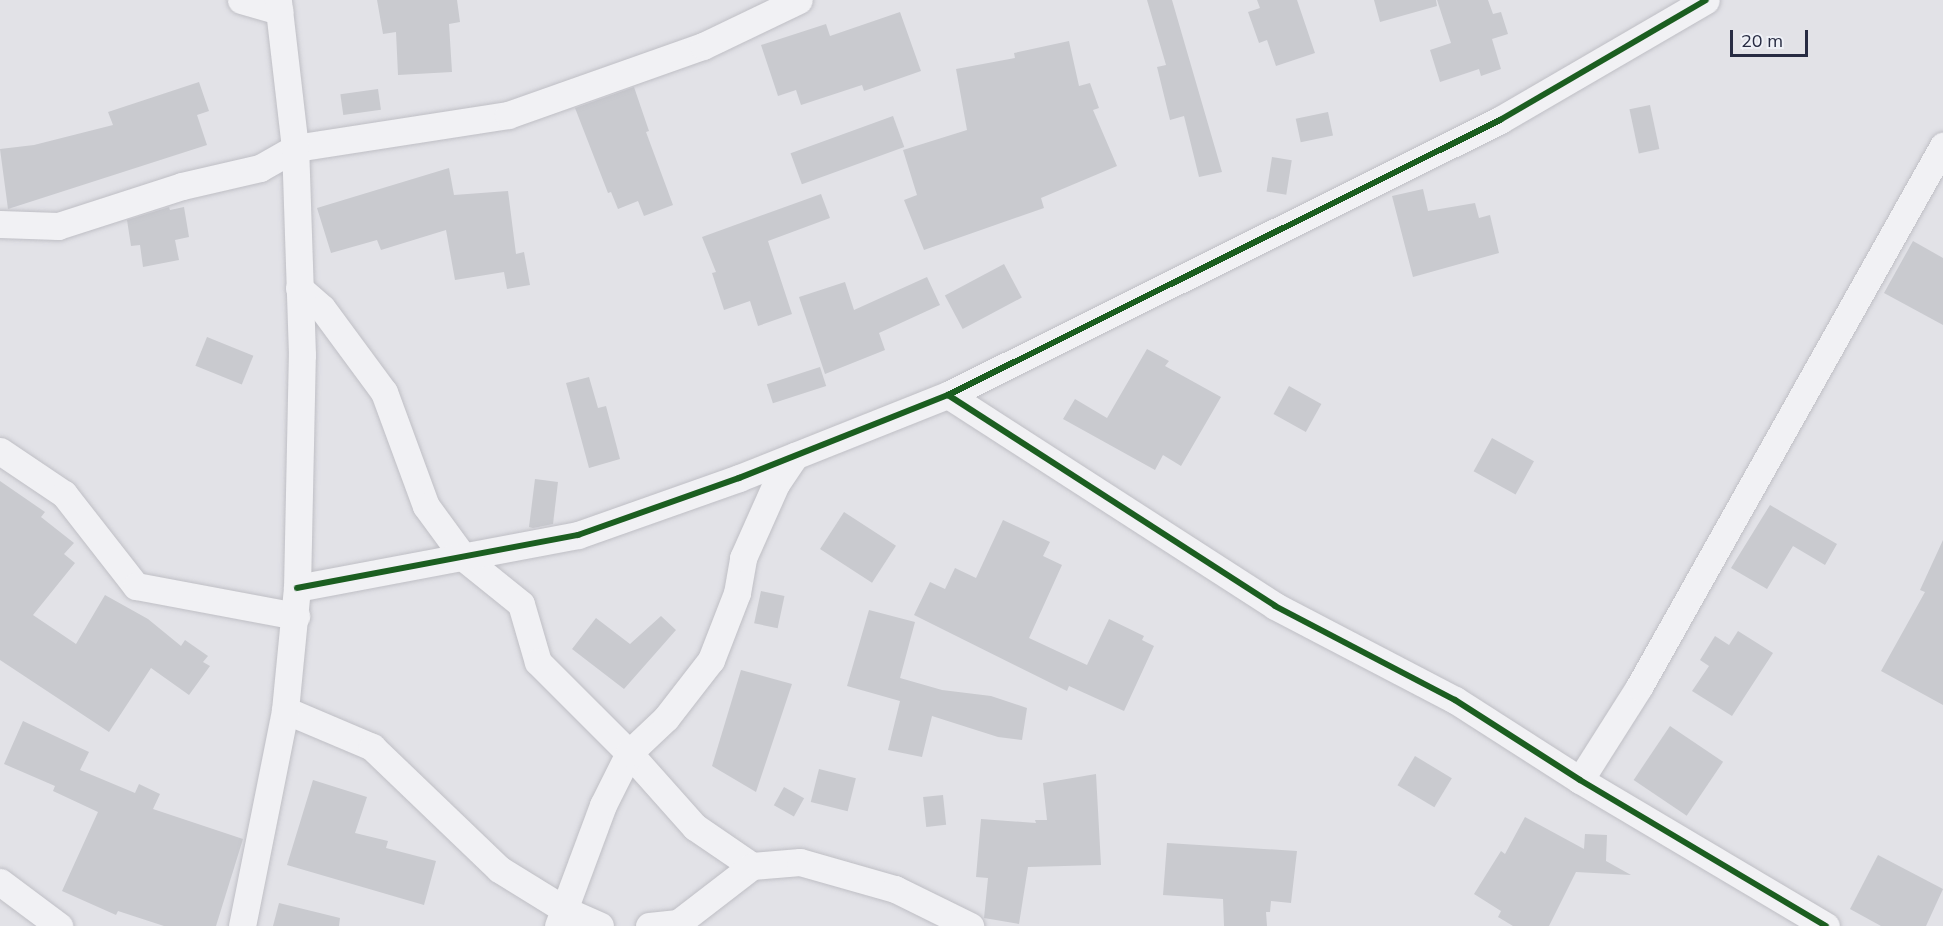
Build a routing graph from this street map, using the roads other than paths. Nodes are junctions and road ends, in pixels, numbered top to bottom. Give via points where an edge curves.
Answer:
1 (241, 0) edge
2 (799, 0) edge
3 (1706, 0) edge
4 (279, 5) edge
5 (1943, 146) edge
6 (295, 148) junction
7 (0, 224) edge
8 (299, 288) junction
9 (948, 395) junction
10 (0, 451) edge
11 (795, 456) junction
12 (464, 558) junction
13 (297, 588) junction
14 (296, 616) junction
15 (285, 710) junction
16 (629, 753) junction
17 (1580, 780) junction
18 (752, 866) junction
19 (0, 882) edge
20 (562, 919) edge
21 (58, 926) edge
22 (242, 926) edge
23 (600, 926) edge
24 (650, 926) edge
25 (970, 926) edge
26 (1826, 926) edge

1 - 4 street
2 - 6 street via 704,46 508,115
3 - 9 street via 1500,120
4 - 6 street
5 - 17 street via 1639,687
6 - 7 street via 260,168 182,186 58,226
6 - 8 street
8 - 12 street via 322,308 384,392 426,507
8 - 13 street via 302,355
9 - 11 street
9 - 17 street via 1275,606 1455,700
10 - 14 street via 64,494 136,586
11 - 12 street via 578,535
11 - 16 street via 776,484 743,558 728,622 711,660 666,718
12 - 13 street
12 - 16 street via 521,604 538,662
13 - 14 street
14 - 15 street
15 - 20 street via 372,747 499,869
15 - 22 street
16 - 18 street via 695,827
16 - 20 street via 603,805
17 - 26 street
18 - 24 street via 678,923
18 - 25 street via 800,862 895,889
19 - 21 street
20 - 23 street

